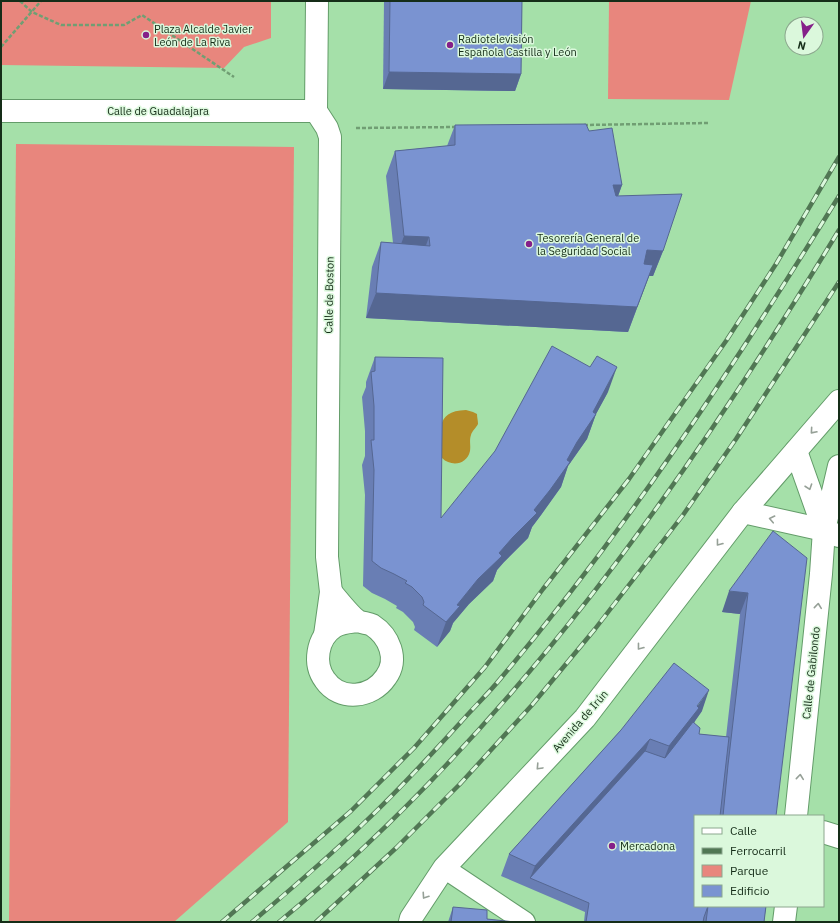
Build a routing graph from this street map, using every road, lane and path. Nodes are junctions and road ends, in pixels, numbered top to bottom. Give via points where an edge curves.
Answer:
1 (20, 1) edge
2 (42, 1) edge
3 (317, 1) edge
4 (32, 12) junction
5 (1, 47) edge
6 (234, 77) dead end
7 (1, 111) edge
8 (322, 120) junction
9 (709, 123) dead end
10 (582, 125) edge
11 (463, 126) edge
12 (839, 401) edge
13 (796, 450) junction
14 (839, 466) edge
15 (743, 512) junction
16 (831, 533) edge
17 (331, 592) junction
18 (358, 621) junction
19 (325, 635) junction
20 (796, 815) edge
21 (824, 832) edge
22 (839, 837) edge
23 (444, 868) junction
24 (786, 907) edge
25 (410, 922) edge
26 (525, 922) edge
27 (784, 922) edge

1 - 4 path
2 - 4 path
3 - 8 street, Calle de Boston
4 - 5 path
4 - 6 path via 62,25 124,26 142,14
7 - 8 street, Calle de Guadalajara
8 - 11 path
8 - 17 street, Calle de Boston via 330,137 327,557
9 - 10 path
12 -> 13 street, Avenida de Irún
13 - 15 street, Avenida de Irún
13 -> 16 street
14 - 16 street
16 -> 15 street
15 -> 23 street, Avenida de Irún via 585,718
20 -> 16 street, Calle de Gabilondo via 821,574
17 - 18 street, Calle de Boston
17 - 19 street, Calle de Boston
18 - 19 street via 334,627
18 - 19 street, Calle de Boston via 370,624 380,631 387,640 391,652 392,664 388,676 380,686 370,692 358,695 345,694 325,681 319,670 317,658
21 - 22 street
23 -> 25 street, Avenida de Irún
23 - 26 street
24 - 27 street

